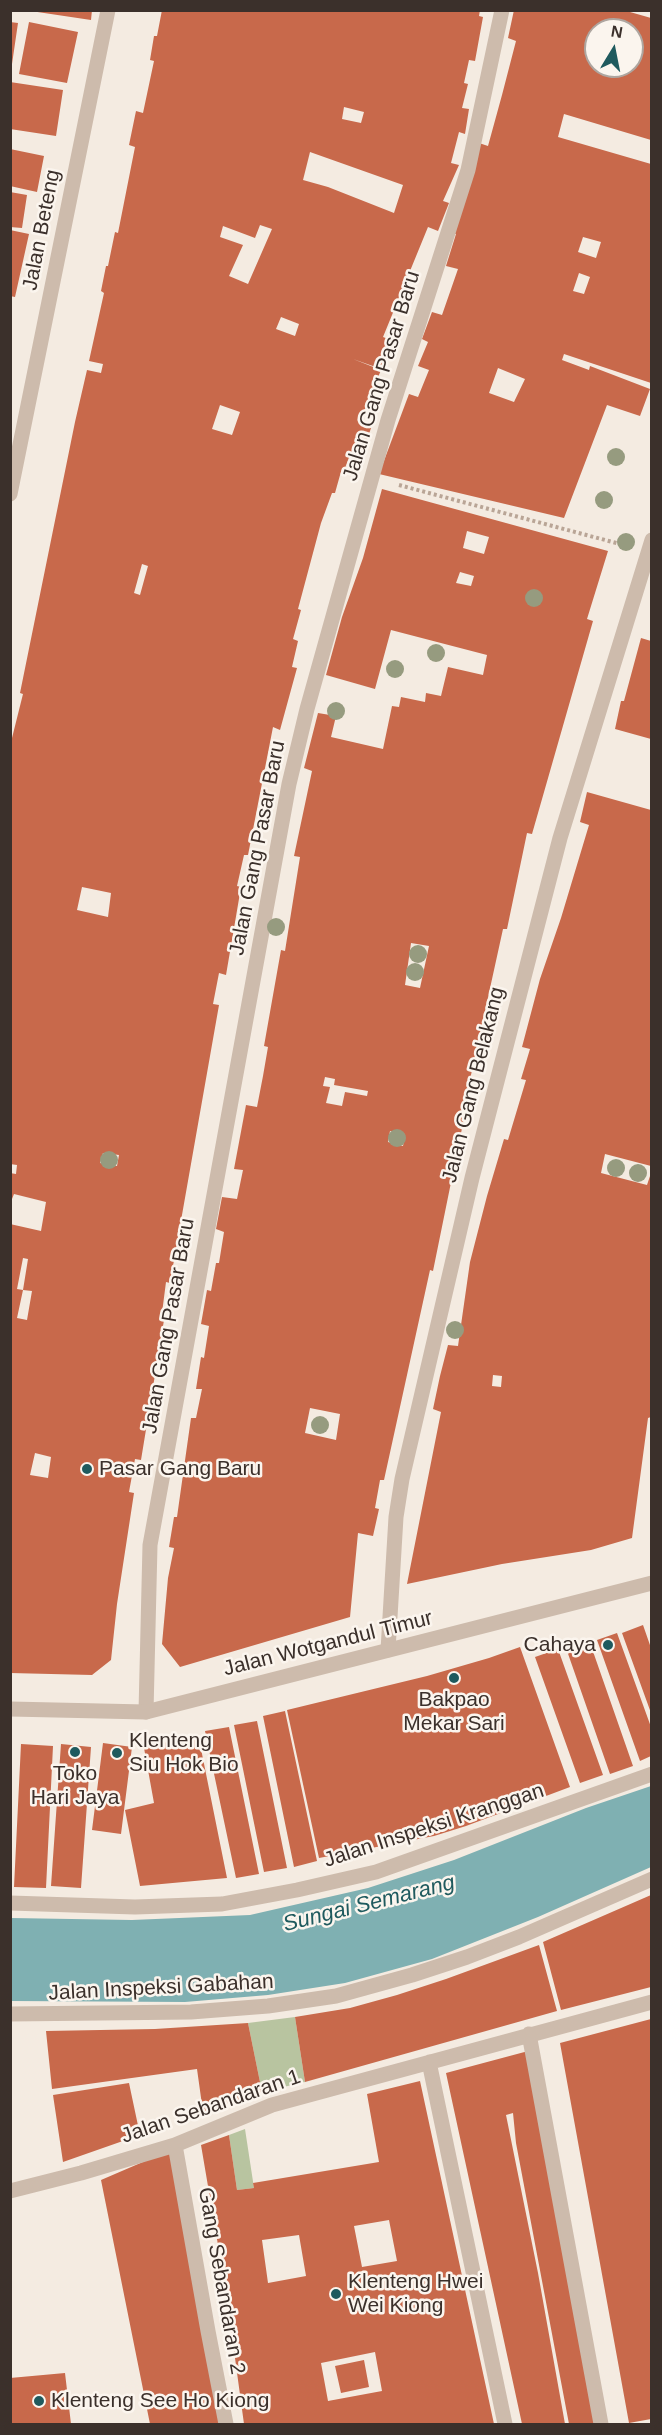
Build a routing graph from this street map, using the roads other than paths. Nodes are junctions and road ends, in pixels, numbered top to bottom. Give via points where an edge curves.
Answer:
1 (108, 10) edge
2 (502, 10) edge
3 (16, 436) edge
4 (10, 494) edge
5 (650, 546) edge
6 (651, 1583) edge
7 (388, 1650) junction
8 (10, 1709) edge
9 (146, 1712) junction
10 (651, 1774) edge
11 (651, 1879) edge
12 (10, 1903) edge
13 (651, 2002) edge
14 (10, 2014) edge
15 (529, 2034) junction
16 (429, 2062) junction
17 (175, 2145) junction
18 (10, 2191) edge
19 (226, 2424) edge
20 (505, 2424) edge
21 (601, 2424) edge

1 - 3 street, Jalan Beteng
2 - 9 street, Jalan Gang Pasar Baru via 468,170 372,478 289,784 150,1545
3 - 4 street, Jalan Beteng
5 - 7 street, Jalan Gang Belakang via 560,838 472,1178 401,1488
6 - 7 street, Jalan Wotgandul Timur
7 - 9 street, Jalan Wotgandul Timur
8 - 9 street, Jalan Wotgandul Timur
10 - 12 street, Jalan Inspeksi Kranggan via 375,1872 297,1890 222,1904
11 - 14 street, Jalan Inspeksi Gabahan via 467,1957 336,1996 191,2012
13 - 15 street, Jalan Sebandaran 1
15 - 16 street, Jalan Sebandaran 1
15 - 21 street
16 - 17 street, Jalan Sebandaran 1 via 272,2105
16 - 20 street
17 - 18 street, Jalan Sebandaran 1
17 - 19 street, Gang Sebandaran 2

